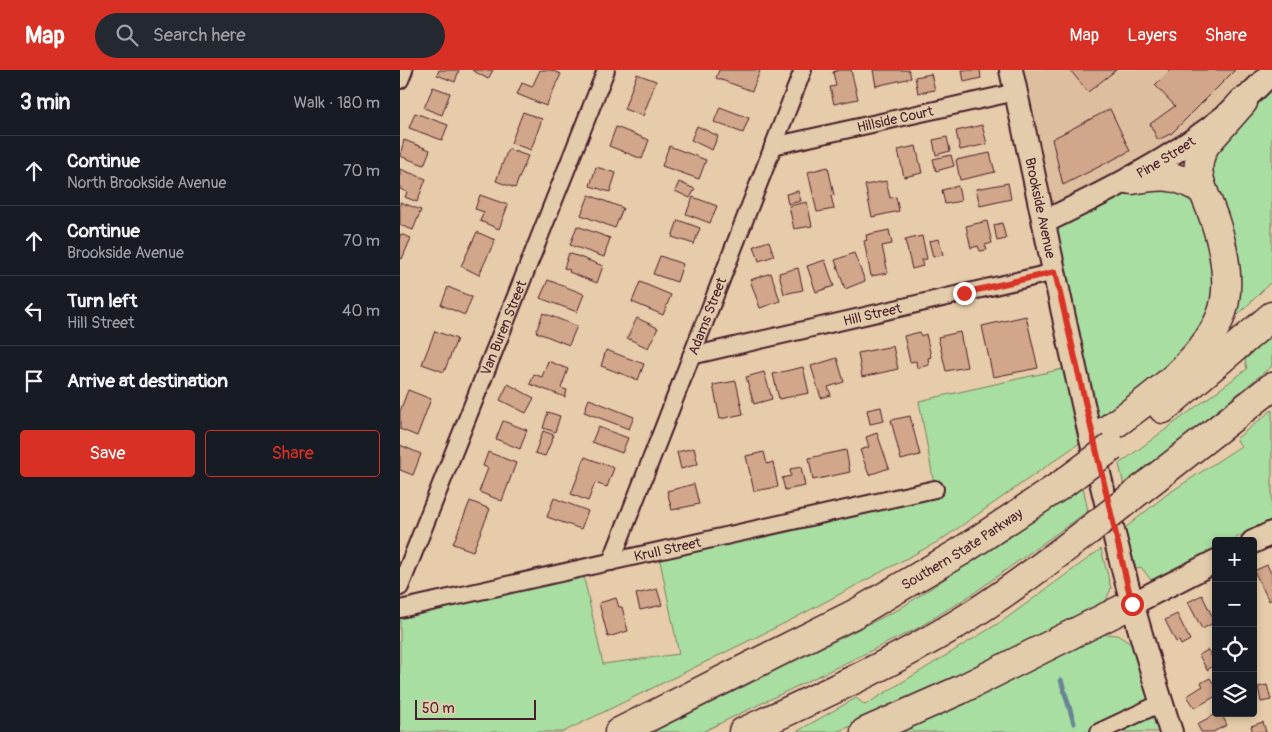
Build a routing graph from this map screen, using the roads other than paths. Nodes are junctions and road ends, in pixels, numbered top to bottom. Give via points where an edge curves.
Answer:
1 (404, 70) edge
2 (606, 70) edge
3 (803, 70) edge
4 (1011, 70) edge
5 (1272, 72) edge
6 (400, 80) edge
7 (1016, 92) junction
8 (1242, 102) junction
9 (773, 146) junction
10 (1132, 180) junction
11 (1202, 190) junction
12 (1044, 222) junction
13 (1055, 272) junction
14 (1272, 316) edge
15 (691, 356) junction
16 (1272, 387) edge
17 (1102, 438) junction
18 (935, 489) dead end
19 (1272, 533) edge
20 (1257, 540) edge
21 (611, 562) junction
22 (1212, 563) edge
23 (400, 587) edge
24 (1132, 604) junction
25 (400, 609) edge
26 (1161, 703) junction
27 (619, 732) edge
28 (743, 732) edge
29 (865, 732) edge
30 (1099, 732) edge
31 (1171, 732) edge

1 - 6 street
2 - 23 street, Van Buren Street
3 - 9 street, Adams Street
4 - 7 main road, Brookside Avenue
5 - 8 main road, Pine Street
7 - 9 street, Hillside Court
7 - 12 main road, Brookside Avenue
8 - 10 main road, Pine Street via 1179,151
8 - 11 highway via 1201,152 1198,166
9 - 15 street, Adams Street
10 - 11 highway via 1172,176
10 - 12 main road, Pine Street
11 - 17 highway via 1214,219 1224,264 1225,298 1220,318 1198,351 1176,374
12 - 13 main road, Brookside Avenue
13 - 15 street, Hill Street
13 - 17 main road, Brookside Avenue
14 - 17 highway, Southern State Parkway via 1202,377
15 - 21 street, Adams Street
16 - 28 highway, bridge via 1088,531 959,623 885,664
17 - 24 main road, Brookside Avenue
17 - 27 highway, Southern State Parkway, bridge via 960,552 832,626
18 - 21 street, Krull Street
19 - 20 main road
21 - 25 street, Krull Street
22 - 24 main road
24 - 26 main road, Brookside Avenue
24 - 29 highway via 952,694
26 - 30 street
26 - 31 main road, Brookside Avenue

